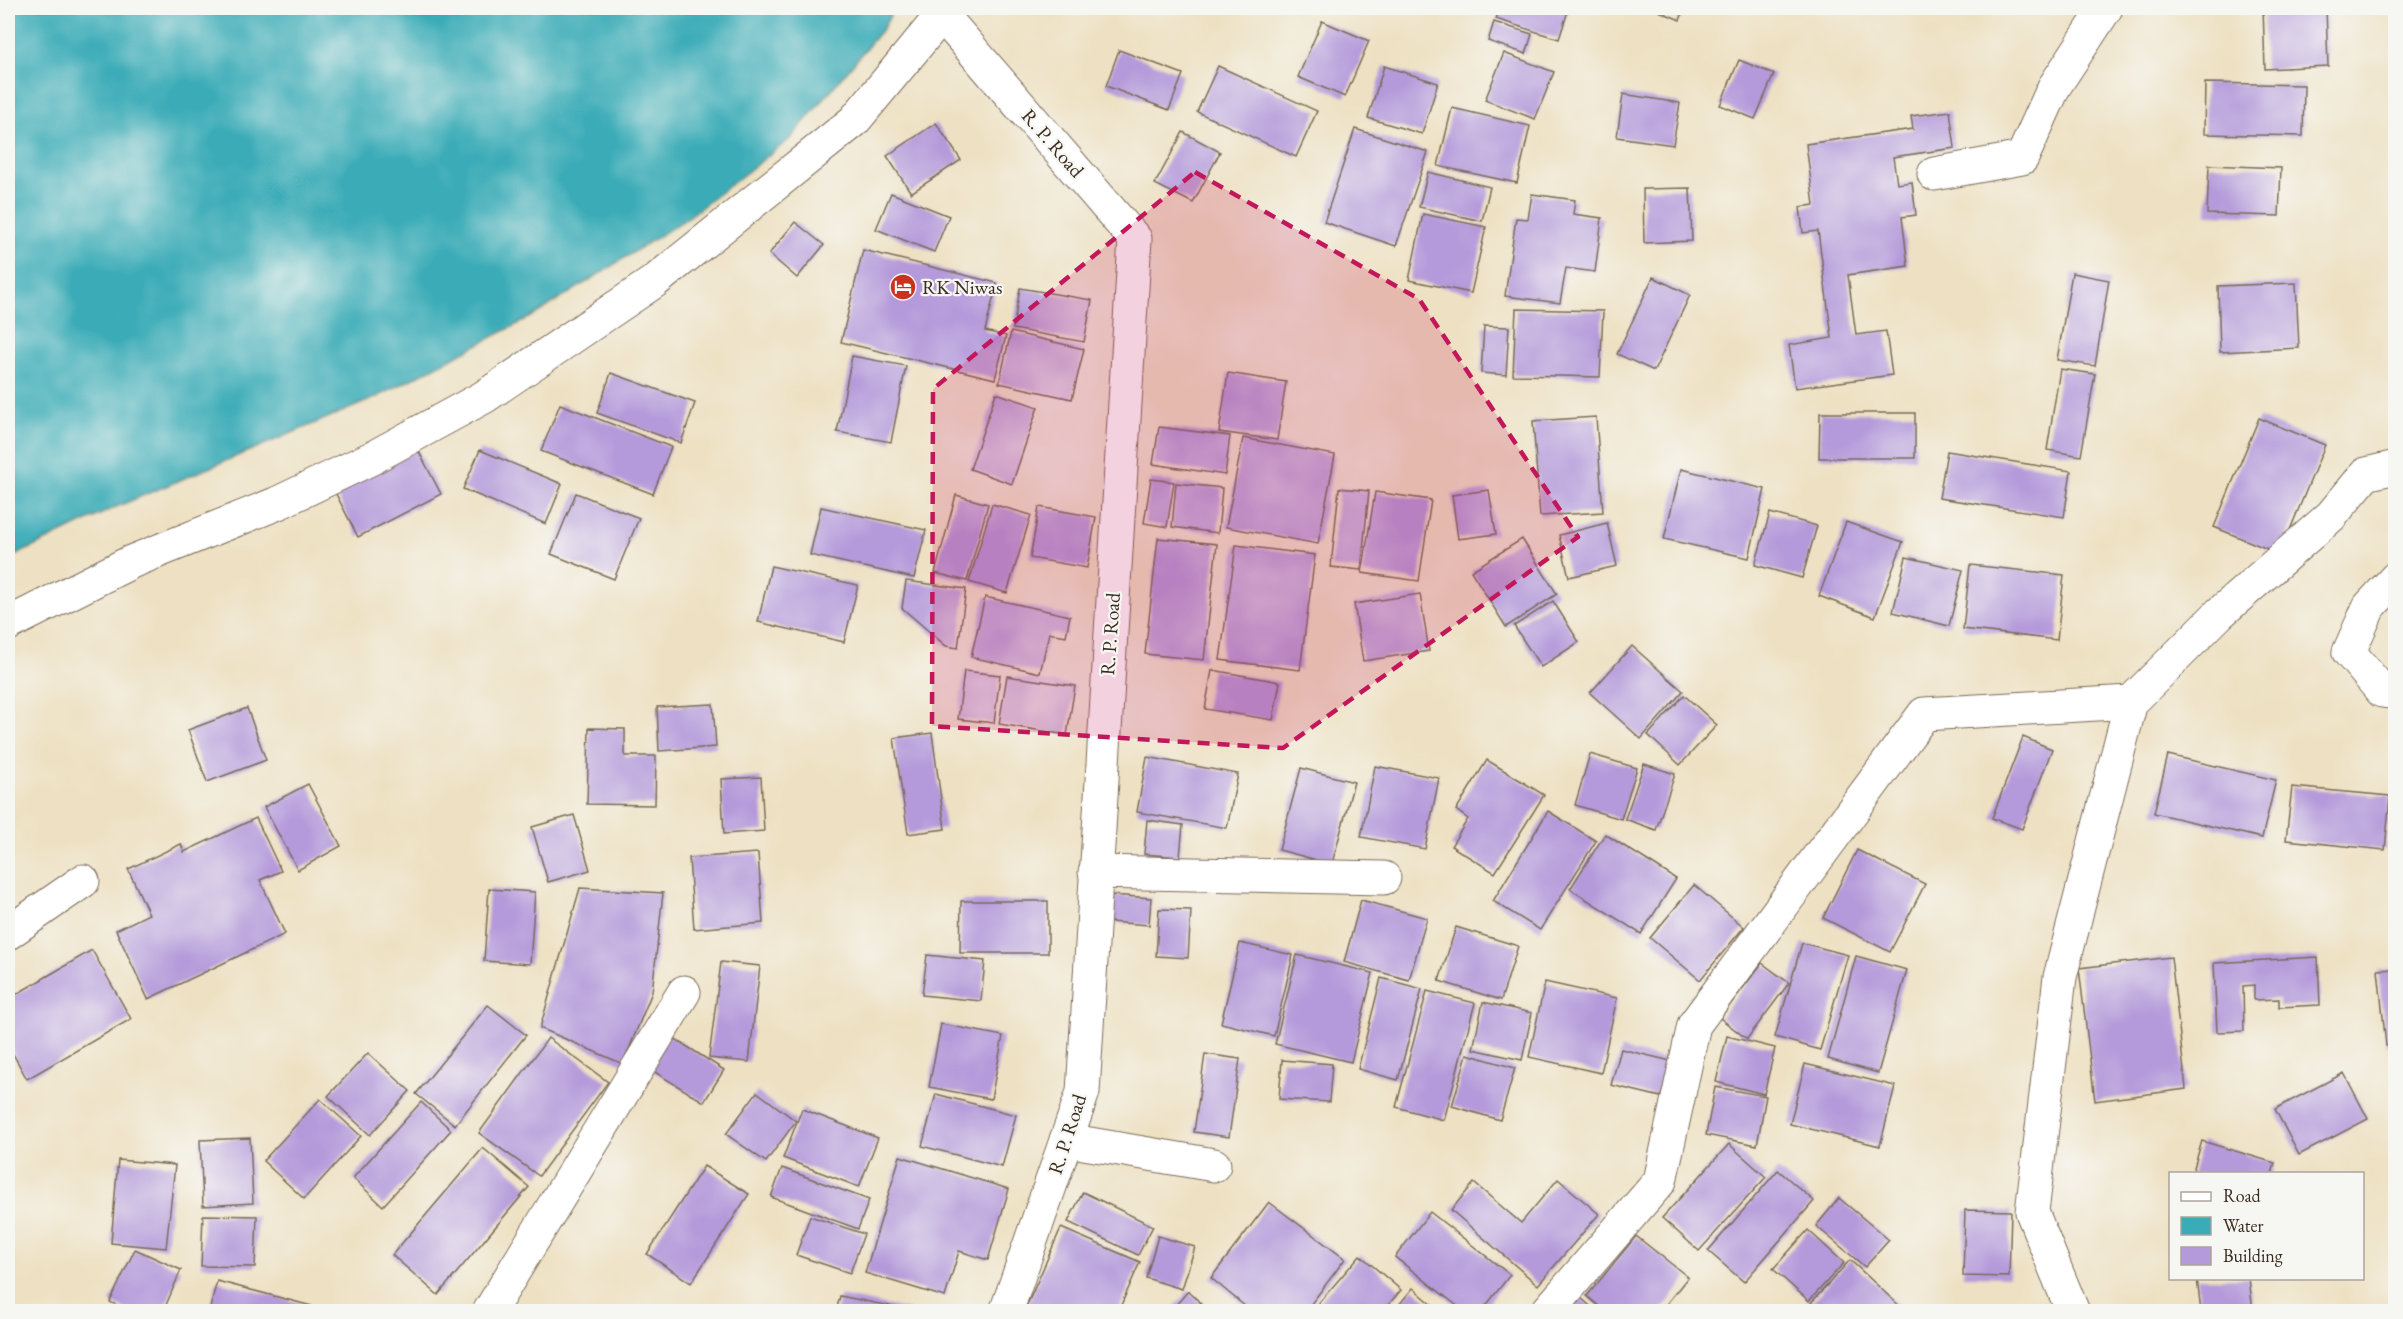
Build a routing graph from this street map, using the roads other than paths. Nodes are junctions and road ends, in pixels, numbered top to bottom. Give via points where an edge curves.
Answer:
1 (2078, 8) edge
2 (2106, 8) edge
3 (943, 11) edge
4 (2054, 87) junction
5 (1934, 174) dead end
6 (2396, 467) edge
7 (2396, 578) edge
8 (8, 624) edge
9 (2396, 693) edge
10 (2131, 702) junction
11 (1095, 872) junction
12 (1384, 878) dead end
13 (83, 881) dead end
14 (8, 933) edge
15 (684, 992) dead end
16 (1066, 1140) junction
17 (1214, 1165) dead end
18 (489, 1311) edge
19 (1006, 1311) edge
20 (1547, 1311) edge
21 (2073, 1311) edge

1 - 4 street
2 - 4 street
3 - 8 street via 854,121 655,281 484,397 279,503 131,562
3 - 11 street, R. P. Road via 1135,239
4 - 5 street via 2022,158
6 - 10 street via 2366,474 2331,516 2220,613
7 - 9 street via 2369,607 2349,652 2382,691
10 - 20 street via 1924,714 1694,1025 1660,1181
10 - 21 street via 2060,977 2032,1212
11 - 12 street
11 - 16 street, R. P. Road via 1083,1092
13 - 14 street
15 - 18 street
16 - 17 street
16 - 19 street, R. P. Road

